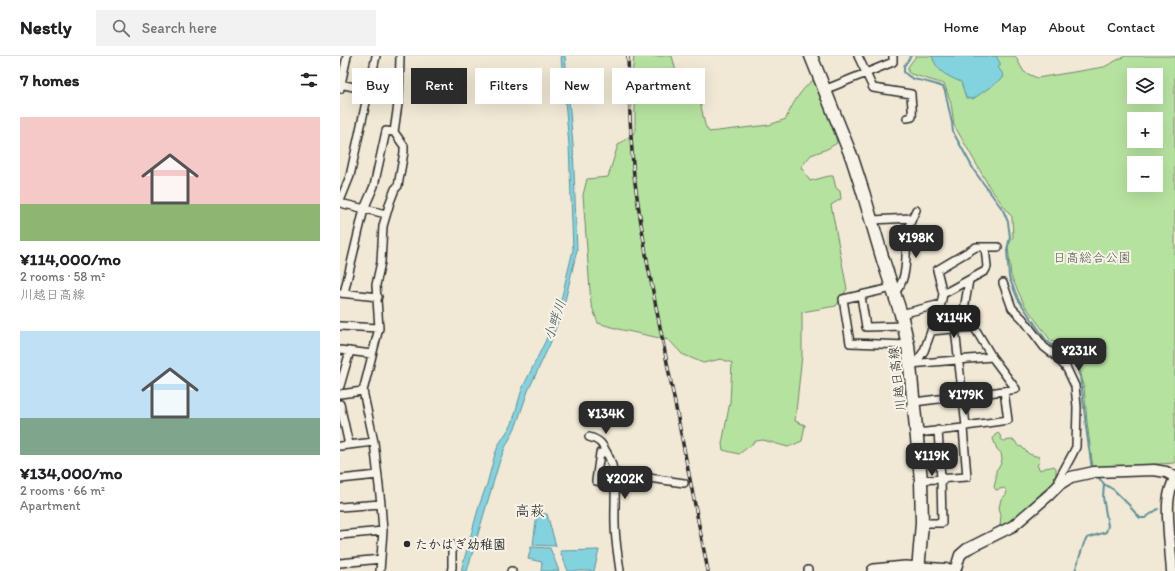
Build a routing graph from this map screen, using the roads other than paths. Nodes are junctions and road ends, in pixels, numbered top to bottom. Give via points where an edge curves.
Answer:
1 (347, 56) edge
2 (376, 56) edge
3 (400, 56) edge
4 (811, 56) edge
5 (858, 56) edge
6 (893, 56) edge
7 (373, 68) edge
8 (400, 68) edge
9 (866, 73) junction
10 (340, 86) edge
11 (352, 88) edge
12 (824, 90) junction
13 (365, 104) edge
14 (398, 104) edge
15 (907, 118) dead end
16 (394, 132) junction
17 (340, 202) edge
18 (364, 209) junction
19 (916, 210) dead end
20 (386, 214) junction
21 (912, 218) junction
22 (872, 220) junction
23 (985, 247) junction
24 (998, 247) dead end
25 (969, 280) junction
26 (1004, 283) dead end
27 (893, 291) junction
28 (342, 293) edge
29 (943, 294) junction
30 (861, 296) junction
31 (378, 297) junction
32 (941, 304) junction
33 (901, 314) junction
34 (340, 326) edge
35 (904, 326) junction
36 (974, 327) junction
37 (380, 328) junction
38 (955, 329) junction
39 (931, 331) junction
40 (908, 345) junction
41 (340, 350) edge
42 (350, 351) junction
43 (372, 354) junction
44 (992, 357) junction
45 (958, 360) junction
46 (913, 364) junction
47 (340, 386) edge
48 (363, 391) junction
49 (1004, 391) junction
50 (340, 394) edge
51 (962, 396) junction
52 (914, 402) junction
53 (340, 404) edge
54 (965, 427) junction
55 (938, 430) junction
56 (917, 433) junction
57 (589, 437) dead end
58 (374, 442) junction
59 (349, 445) junction
60 (340, 446) edge
61 (607, 453) junction
62 (614, 473) junction
63 (378, 476) junction
64 (1175, 478) edge
65 (340, 479) edge
66 (941, 479) junction
67 (921, 480) junction
68 (684, 483) dead end
69 (615, 484) junction
70 (1060, 484) junction
71 (381, 504) junction
72 (340, 507) edge
73 (922, 523) junction
74 (383, 531) junction
75 (340, 535) edge
76 (452, 545) dead end
77 (381, 559) junction
78 (340, 563) edge
79 (918, 570) edge
80 (380, 571) edge
81 (451, 571) edge
82 (620, 571) edge
83 (874, 571) edge
84 (952, 571) edge
85 (955, 571) edge
86 (1172, 571) edge

1 - 10 street
2 - 7 street
3 - 8 street
4 - 12 main road, 川越日高線
5 - 9 street
6 - 9 street via 893,62
9 - 12 street
9 - 15 street via 873,88 911,94 912,117
10 - 11 street
12 - 22 main road, 川越日高線 via 852,158
13 - 17 street via 350,176
14 - 16 street
16 - 18 street via 386,131 374,186
16 - 20 street via 404,146 404,152 398,186
17 - 18 street
18 - 20 street
18 - 28 street
19 - 21 street
20 - 31 street via 376,285
21 - 22 street
21 - 27 street via 906,235 903,277 898,289
22 - 27 main road, 川越日高線
23 - 24 street
23 - 25 street via 985,271
23 - 29 street via 976,247 937,270
25 - 29 street
25 - 36 street via 964,310
26 - 70 street via 1012,308 1044,347 1067,369 1075,386 1078,407 1076,447 1059,479
27 - 30 street
27 - 33 main road, 川越日高線
28 - 31 street
29 - 32 street
30 - 35 street via 866,327
30 - 40 street via 843,299 850,343
31 - 37 street
32 - 33 street
32 - 39 street
33 - 35 main road, 川越日高線
34 - 37 street
35 - 40 main road, 川越日高線
36 - 38 street
36 - 44 street
37 - 43 street
38 - 39 street
38 - 45 street
39 - 46 street via 924,351
40 - 46 main road, 川越日高線
41 - 42 street
42 - 43 street
42 - 47 street
43 - 48 street
44 - 45 street
44 - 49 street via 1016,389
45 - 46 street
45 - 51 street
46 - 52 main road, 川越日高線
48 - 50 street
48 - 58 street
49 - 51 street
49 - 54 street via 1008,420
51 - 52 street
51 - 54 street
52 - 56 main road, 川越日高線
53 - 59 street
54 - 55 street
54 - 66 street via 967,477
55 - 56 street
55 - 66 street
56 - 67 main road, 川越日高線
57 - 61 street via 597,439
58 - 59 street
58 - 63 street
59 - 60 street
61 - 62 street
61 - 69 street via 600,453 596,481
62 - 68 street
62 - 69 street
63 - 65 street
63 - 71 street
64 - 70 street via 1166,472 1154,470 1096,473 1071,477
64 - 86 street via 1167,509
66 - 67 street
66 - 73 street via 942,523
67 - 73 main road, 川越日高線
69 - 82 street via 616,546
70 - 85 street via 1013,526 967,549 960,555
71 - 72 street
71 - 74 street
73 - 79 main road, 川越日高線
74 - 75 street
74 - 77 street
76 - 81 street
77 - 78 street
77 - 80 street
79 - 83 highway via 905,568
79 - 84 highway

